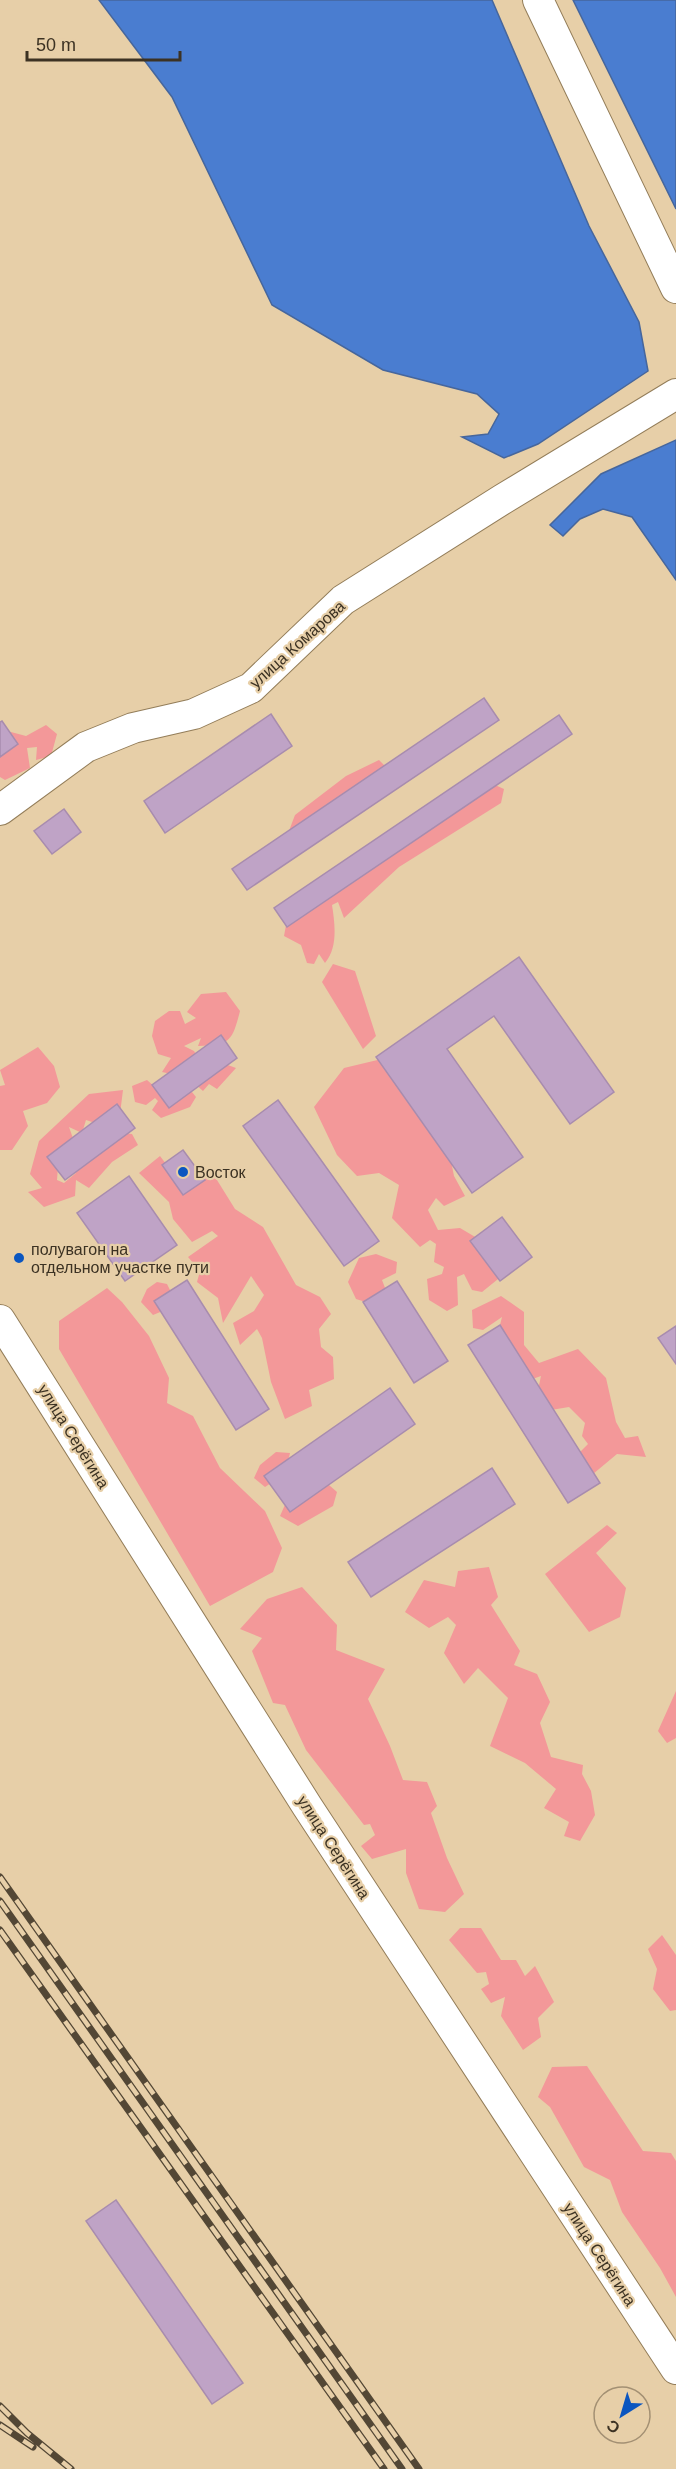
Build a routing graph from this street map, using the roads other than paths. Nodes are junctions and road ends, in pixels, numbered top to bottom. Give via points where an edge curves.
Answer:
1 (538, 0) edge
2 (676, 288) edge
3 (676, 394) edge
4 (0, 810) edge
5 (0, 1320) edge
6 (676, 2369) edge

1 - 2 street
3 - 4 street, улица Комарова via 344,600 251,688 194,714 133,728 86,747
5 - 6 street, улица Серёгина via 307,1806

